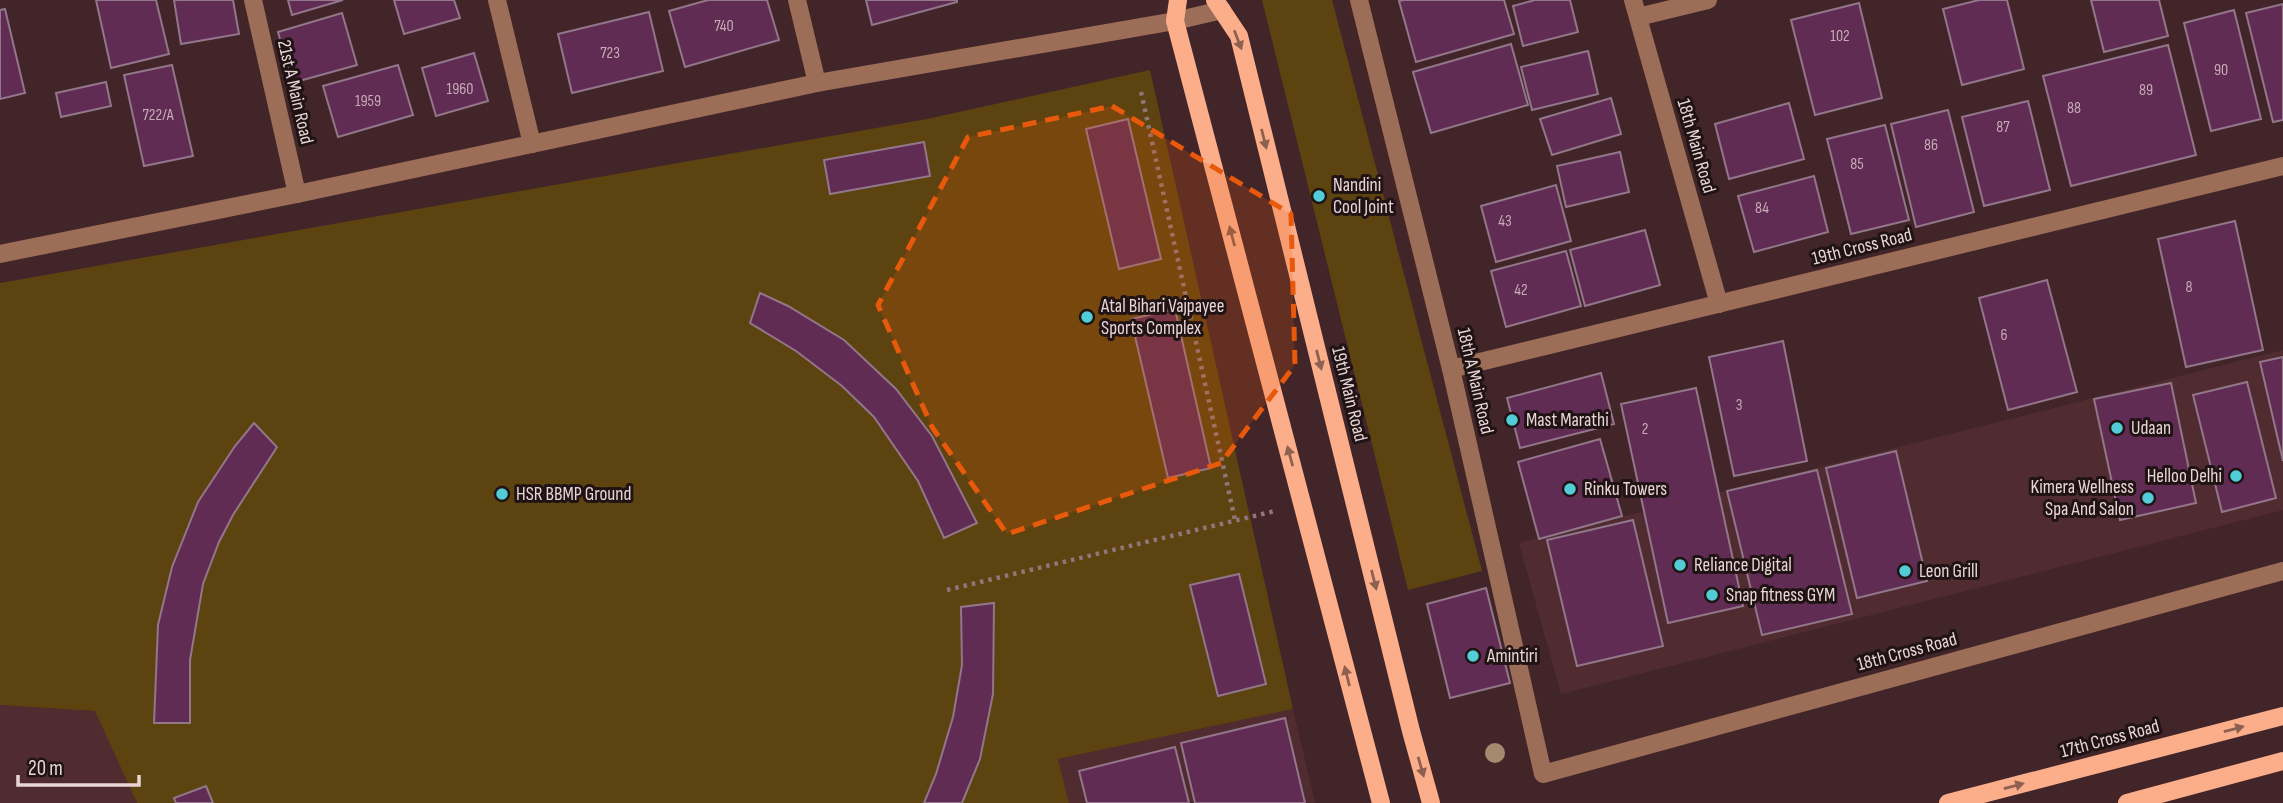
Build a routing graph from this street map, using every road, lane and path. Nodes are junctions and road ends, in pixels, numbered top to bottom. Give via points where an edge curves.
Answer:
1 (253, 0) edge
2 (497, 0) edge
3 (797, 0) edge
4 (1178, 0) edge
5 (1359, 0) edge
6 (1708, 0) edge
7 (1218, 5) edge
8 (1635, 9) edge
9 (1175, 21) junction
10 (817, 83) junction
11 (1141, 92) dead end
12 (532, 144) junction
13 (2283, 166) edge
14 (297, 194) junction
15 (0, 254) edge
16 (1719, 304) junction
17 (1451, 369) junction
18 (1303, 505) junction
19 (1235, 520) junction
20 (2283, 571) edge
21 (947, 590) dead end
22 (2283, 716) edge
23 (2283, 761) edge
24 (1543, 774) joint
25 (1381, 803) edge
26 (1431, 803) edge
27 (1948, 803) edge
28 (2127, 803) edge

1 - 14 street, 21st A Main Road
2 - 12 street
3 - 10 street
4 - 9 main road
5 - 17 street, 18th A Main Road
6 - 8 street
7 - 9 street
7 -> 26 main road, 19th Main Road via 1239,36
8 - 16 street, 18th Main Road
9 - 10 street
18 -> 9 main road
10 - 12 street
11 - 19 path
12 - 14 street
13 - 16 street, 19th Cross Road
14 - 15 street
16 - 17 street, 19th Cross Road
17 - 24 street, 18th A Main Road
18 - 19 path
25 -> 18 main road
19 - 21 path
20 - 24 street, 18th Cross Road
27 -> 22 main road, 17th Cross Road
23 - 28 main road

